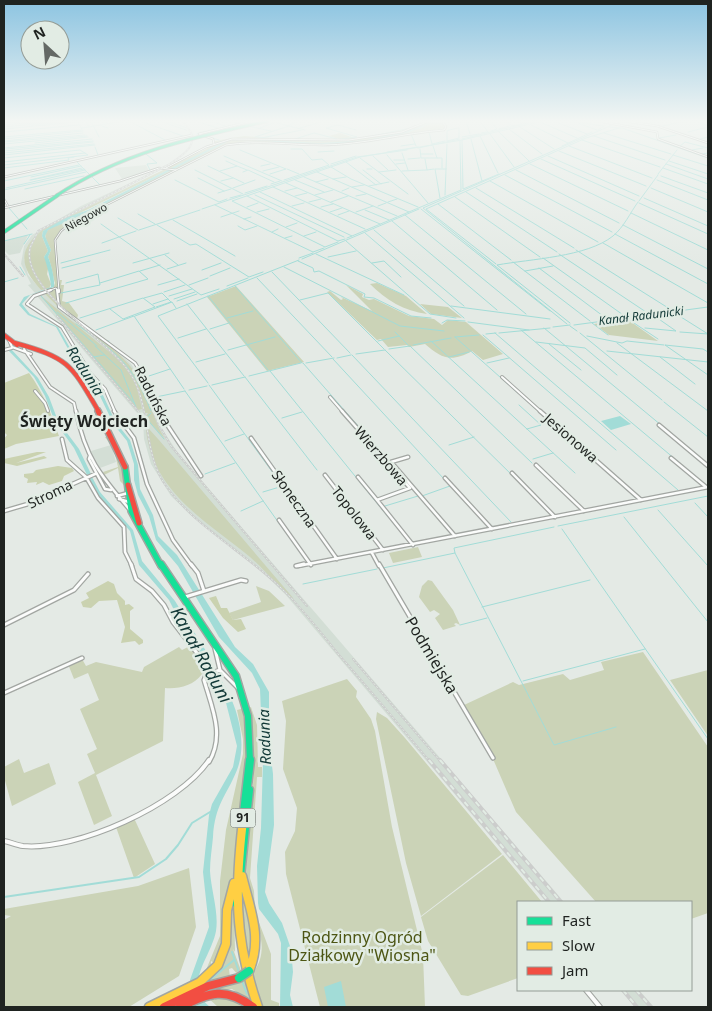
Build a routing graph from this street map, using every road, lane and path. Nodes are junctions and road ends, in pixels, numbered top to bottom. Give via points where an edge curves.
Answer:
1 (43, 168) edge
2 (102, 168) edge
3 (106, 168) edge
4 (158, 168) edge
5 (167, 168) edge
6 (181, 168) edge
7 (177, 170) junction
8 (4, 177) edge
9 (4, 199) edge
10 (9, 207) junction
11 (4, 208) edge
12 (18, 221) dead end
13 (4, 232) edge
14 (57, 288) junction
15 (4, 335) edge
16 (13, 346) junction
17 (5, 350) edge
18 (32, 353) junction
19 (502, 377) dead end
20 (35, 391) dead end
21 (330, 397) dead end
22 (48, 411) dead end
23 (659, 424) dead end
24 (251, 438) dead end
25 (62, 439) dead end
26 (90, 456) junction
27 (408, 457) dead end
28 (671, 458) dead end
29 (536, 464) dead end
30 (708, 466) edge
31 (512, 473) dead end
32 (94, 474) junction
33 (325, 475) dead end
34 (200, 476) dead end
35 (86, 477) junction
36 (358, 477) dead end
37 (445, 478) dead end
38 (128, 485) junction
39 (707, 487) edge
40 (111, 490) junction
41 (128, 493) junction
42 (118, 498) junction
43 (377, 500) junction
44 (641, 500) junction
45 (131, 503) junction
46 (4, 511) edge
47 (131, 511) junction
48 (584, 511) junction
49 (555, 517) junction
50 (279, 520) dead end
51 (139, 524) junction
52 (492, 529) junction
53 (455, 536) junction
54 (413, 545) junction
55 (383, 550) junction
56 (372, 552) junction
57 (337, 559) junction
58 (311, 565) junction
59 (296, 566) dead end
60 (88, 574) dead end
61 (246, 581) dead end
62 (203, 591) junction
63 (183, 598) junction
64 (4, 625) edge
65 (216, 645) junction
66 (82, 658) dead end
67 (218, 670) junction
68 (208, 675) junction
69 (242, 692) junction
70 (4, 693) edge
71 (493, 758) dead end
72 (4, 841) edge
73 (239, 870) junction
74 (587, 991) edge
75 (149, 1007) edge
76 (164, 1007) edge
77 (180, 1007) edge
78 (253, 1007) edge
79 (258, 1007) edge
80 (600, 1007) edge

1 - 8 street
2 - 12 main road, bridge
3 - 13 main road, bridge
4 - 10 street via 120,181
5 - 7 street
6 - 7 street, Niegowo
7 - 14 street, Niegowo via 72,222 61,231 55,241 59,292
9 - 10 street
10 - 11 street
14 - 34 street, Raduńska via 59,307 136,362 162,419
14 - 62 street via 34,296 27,305 62,327 92,376 104,387 112,407 134,438 147,484 173,540 198,573
15 - 16 main road, 91
16 - 17 street
16 - 18 main road, 91
16 - 18 main road, 91
18 - 26 street via 50,387 74,403 81,438
18 - 38 main road, 91 via 52,355 71,368 116,440 124,460
19 - 44 street, Jesionowa
20 - 22 street
21 - 43 street, Wierzbowa via 410,488
23 - 30 street
24 - 57 street, Słoneczna
25 - 35 street via 67,460
26 - 32 street
26 - 40 street
27 - 53 street via 391,462
28 - 39 street
29 - 48 street
31 - 49 street
32 - 35 street, Stroma
32 - 40 street via 105,488
33 - 55 street, Topolowa
35 - 46 street, Stroma via 36,502
35 - 68 street via 98,498 125,530 125,552 136,579 164,605 200,657
36 - 43 street
37 - 52 street
38 - 41 main road, 91
38 - 45 main road, 91
39 - 44 street
40 - 42 street
41 - 42 street
41 - 45 main road, 91
42 - 45 street
42 - 47 street
43 - 54 street
44 - 48 street
45 - 47 main road, 91
45 - 51 main road, 91
47 - 51 main road, 91
48 - 49 street
49 - 52 street
50 - 58 street
51 - 63 main road, 91
52 - 53 street
53 - 54 street
54 - 55 street
55 - 56 street
56 - 57 street
56 - 71 street, Podmiejska
57 - 58 street
58 - 59 street
60 - 64 street via 74,590
61 - 62 street
62 - 63 street
63 - 65 main road, 91
65 - 67 street
65 - 69 main road, 91
66 - 70 street
67 - 68 street
67 - 69 street
68 - 72 street via 204,680 216,725 216,748 202,770 189,782 133,817 94,835 25,846
69 - 73 main road, 91 via 251,732
73 - 75 main road via 228,904 225,949 218,964 206,978
73 - 76 main road, bridge via 259,942 257,958 249,971 239,978 208,986
73 - 79 main road, 91 via 235,918 241,964
74 - 80 street
77 - 78 main road via 210,993 232,992 242,996

